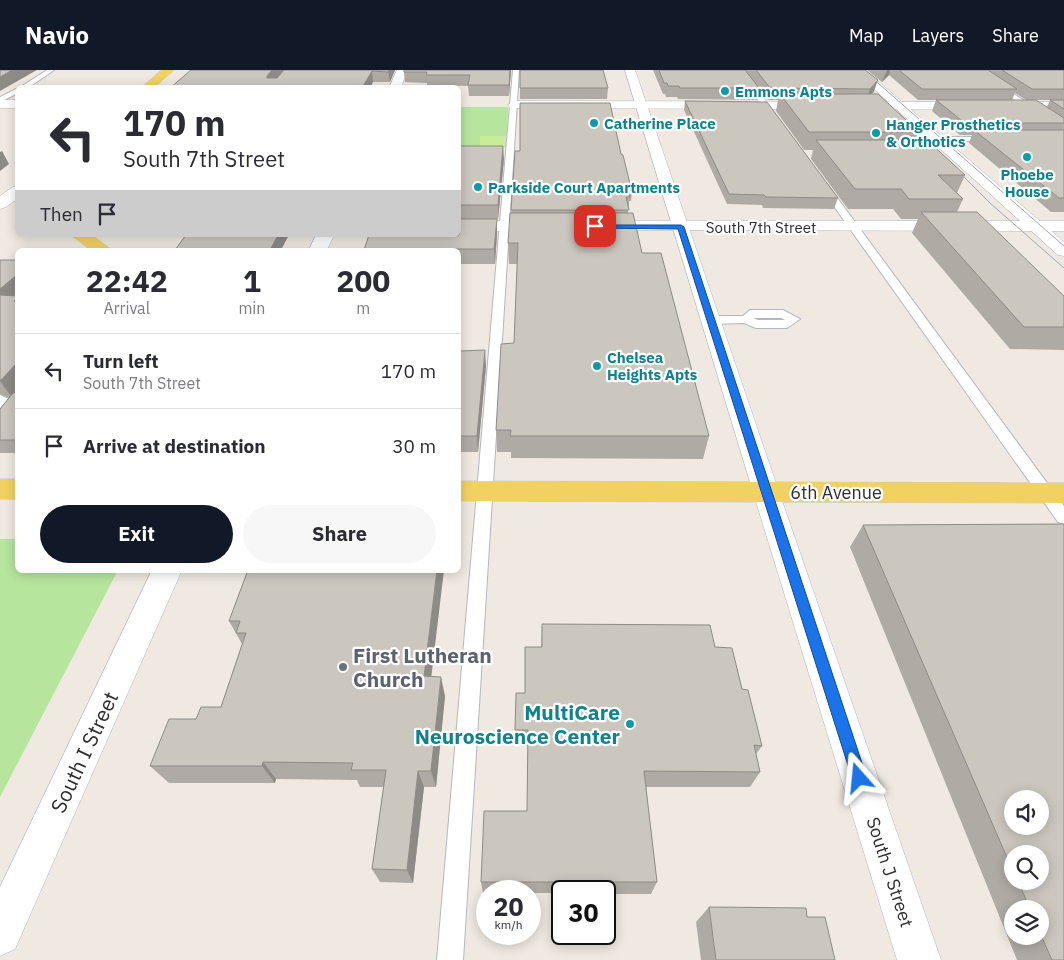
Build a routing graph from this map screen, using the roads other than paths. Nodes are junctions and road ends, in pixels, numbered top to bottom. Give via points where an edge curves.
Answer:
1 (51, 70) edge
2 (169, 70) edge
3 (402, 70) edge
4 (516, 70) edge
5 (630, 70) edge
6 (741, 70) edge
7 (973, 70) edge
8 (859, 73) edge
9 (27, 85) edge
10 (150, 85) edge
11 (396, 85) edge
12 (15, 92) edge
13 (0, 102) edge
14 (15, 104) edge
15 (514, 105) junction
16 (641, 105) junction
17 (765, 106) junction
18 (899, 106) junction
19 (1027, 106) junction
20 (1064, 106) edge
21 (781, 127) edge
22 (1064, 130) edge
23 (937, 139) junction
24 (997, 139) edge
25 (818, 177) edge
26 (15, 192) edge
27 (0, 204) edge
28 (461, 226) edge
29 (506, 226) junction
30 (563, 226) edge
31 (582, 226) edge
32 (1036, 226) junction
33 (1064, 226) edge
34 (681, 227) junction
35 (855, 227) junction
36 (83, 237) edge
37 (99, 248) edge
38 (1064, 251) edge
39 (711, 320) junction
40 (746, 320) dead end
41 (0, 399) edge
42 (0, 415) edge
43 (0, 489) edge
44 (15, 489) edge
45 (461, 491) edge
46 (485, 491) junction
47 (766, 492) junction
48 (1055, 493) edge
49 (1064, 518) edge
50 (166, 573) edge
51 (0, 934) edge
52 (450, 960) edge
53 (919, 960) edge

1 - 9 lane
2 - 10 main road
3 - 11 street
4 - 15 lane
5 - 16 street, South J Street
6 - 17 lane
7 - 19 lane
8 - 18 street
12 - 13 lane
13 - 14 street
15 - 16 street
15 - 29 lane
16 - 17 street
16 - 34 street, South J Street
17 - 18 street
17 - 21 lane
18 - 19 street
18 - 23 street
19 - 20 street
19 - 22 lane
23 - 24 lane
23 - 32 street via 948,154
25 - 35 lane
26 - 27 street
28 - 29 street
29 - 30 street
29 - 46 lane
31 - 34 street, South 7th Street
32 - 33 street, South 7th Street
32 - 35 street, South 7th Street
32 - 38 street
34 - 35 street, South 7th Street
34 - 39 street, South J Street
35 - 48 lane
36 - 37 main road
39 - 40 lane
39 - 47 street, South J Street
41 - 42 lane via 8,404
43 - 44 main road
45 - 46 main road, 6th Avenue
46 - 47 main road, 6th Avenue
46 - 52 lane
47 - 48 main road, 6th Avenue
47 - 53 street, South J Street
48 - 49 lane
50 - 51 street, South I Street

